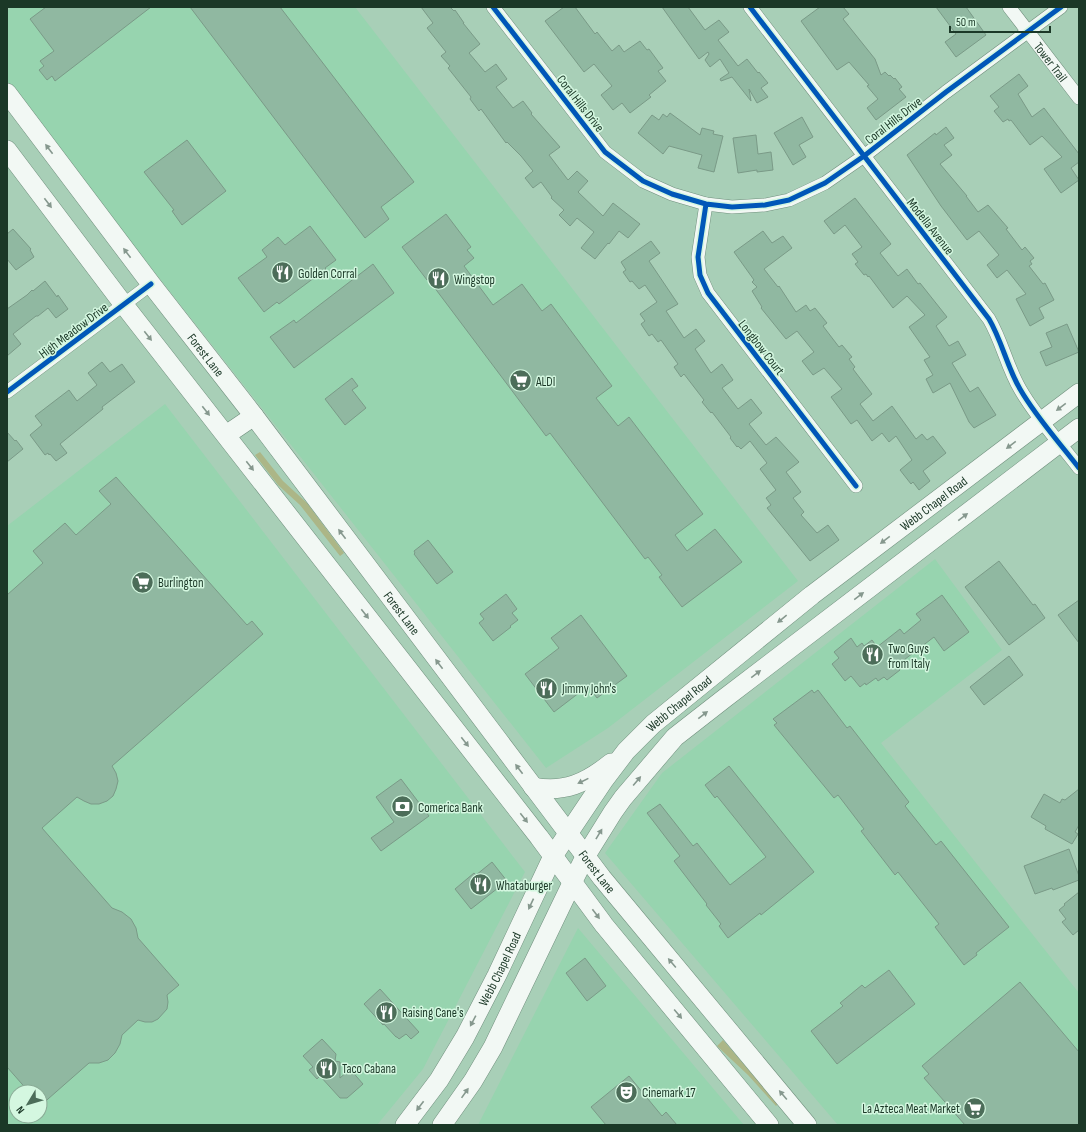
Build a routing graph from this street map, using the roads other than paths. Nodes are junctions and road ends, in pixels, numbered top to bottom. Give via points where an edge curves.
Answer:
1 (493, 7) edge
2 (750, 7) edge
3 (1009, 7) edge
4 (1061, 7) edge
5 (1028, 32) junction
6 (7, 94) edge
7 (1079, 98) edge
8 (7, 150) edge
9 (864, 156) junction
10 (706, 204) junction
11 (151, 284) junction
12 (124, 305) junction
13 (7, 392) edge
14 (1079, 393) edge
15 (254, 416) junction
16 (1042, 421) junction
17 (1079, 428) edge
18 (226, 435) junction
19 (1059, 443) junction
20 (1079, 468) edge
21 (856, 486) dead end
22 (366, 565) junction
23 (341, 583) junction
24 (707, 680) junction
25 (463, 695) junction
26 (725, 698) junction
27 (441, 712) junction
28 (626, 751) junction
29 (533, 788) junction
30 (568, 834) junction
31 (553, 856) junction
32 (585, 857) junction
33 (572, 883) junction
34 (803, 1123) edge
35 (406, 1125) edge
36 (442, 1125) edge
37 (769, 1125) edge

1 - 10 street, Coral Hills Drive via 605,152 643,181 672,194
2 - 9 street, Modella Avenue
3 - 5 street, Tower Trail
4 - 5 street, Coral Hills Drive
5 - 7 street, Tower Trail
5 - 9 street, Coral Hills Drive
11 -> 6 main road, Forest Lane
8 -> 12 main road, Forest Lane
9 - 10 street, Coral Hills Drive via 825,183 788,200 765,205 732,207
9 - 16 street, Modella Avenue via 989,319 1020,389
10 - 21 street, Longbow Court via 698,257 700,274 708,293
11 - 12 street, High Meadow Drive
11 - 15 main road, Forest Lane
12 - 13 street, High Meadow Drive
12 -> 18 main road, Forest Lane
14 -> 16 main road, Webb Chapel Road
15 - 18 main road
22 -> 15 main road, Forest Lane
16 - 19 street, Modella Avenue
16 -> 24 main road, Webb Chapel Road via 812,596
17 - 19 main road, Webb Chapel Road
18 -> 23 main road, Forest Lane
19 - 20 street, Modella Avenue
26 -> 19 main road, Webb Chapel Road
22 - 23 main road
25 -> 22 main road, Forest Lane
23 -> 27 main road, Forest Lane
24 - 26 main road
24 - 28 main road, Webb Chapel Road via 653,724
25 - 27 main road
29 -> 25 main road, Forest Lane
32 -> 26 main road, Webb Chapel Road via 623,798 658,755
27 -> 31 main road, Forest Lane
28 -> 29 main road via 582,782 563,789
28 - 30 main road, Webb Chapel Road via 592,796
29 - 30 main road, Forest Lane
30 - 31 main road, Webb Chapel Road
30 - 32 main road, Forest Lane
31 - 33 main road, Forest Lane
31 -> 35 main road, Webb Chapel Road via 465,1037 439,1080
32 - 33 main road, Webb Chapel Road
34 -> 32 main road, Forest Lane
36 -> 33 main road, Webb Chapel Road via 473,1082 493,1047
33 -> 37 main road, Forest Lane

